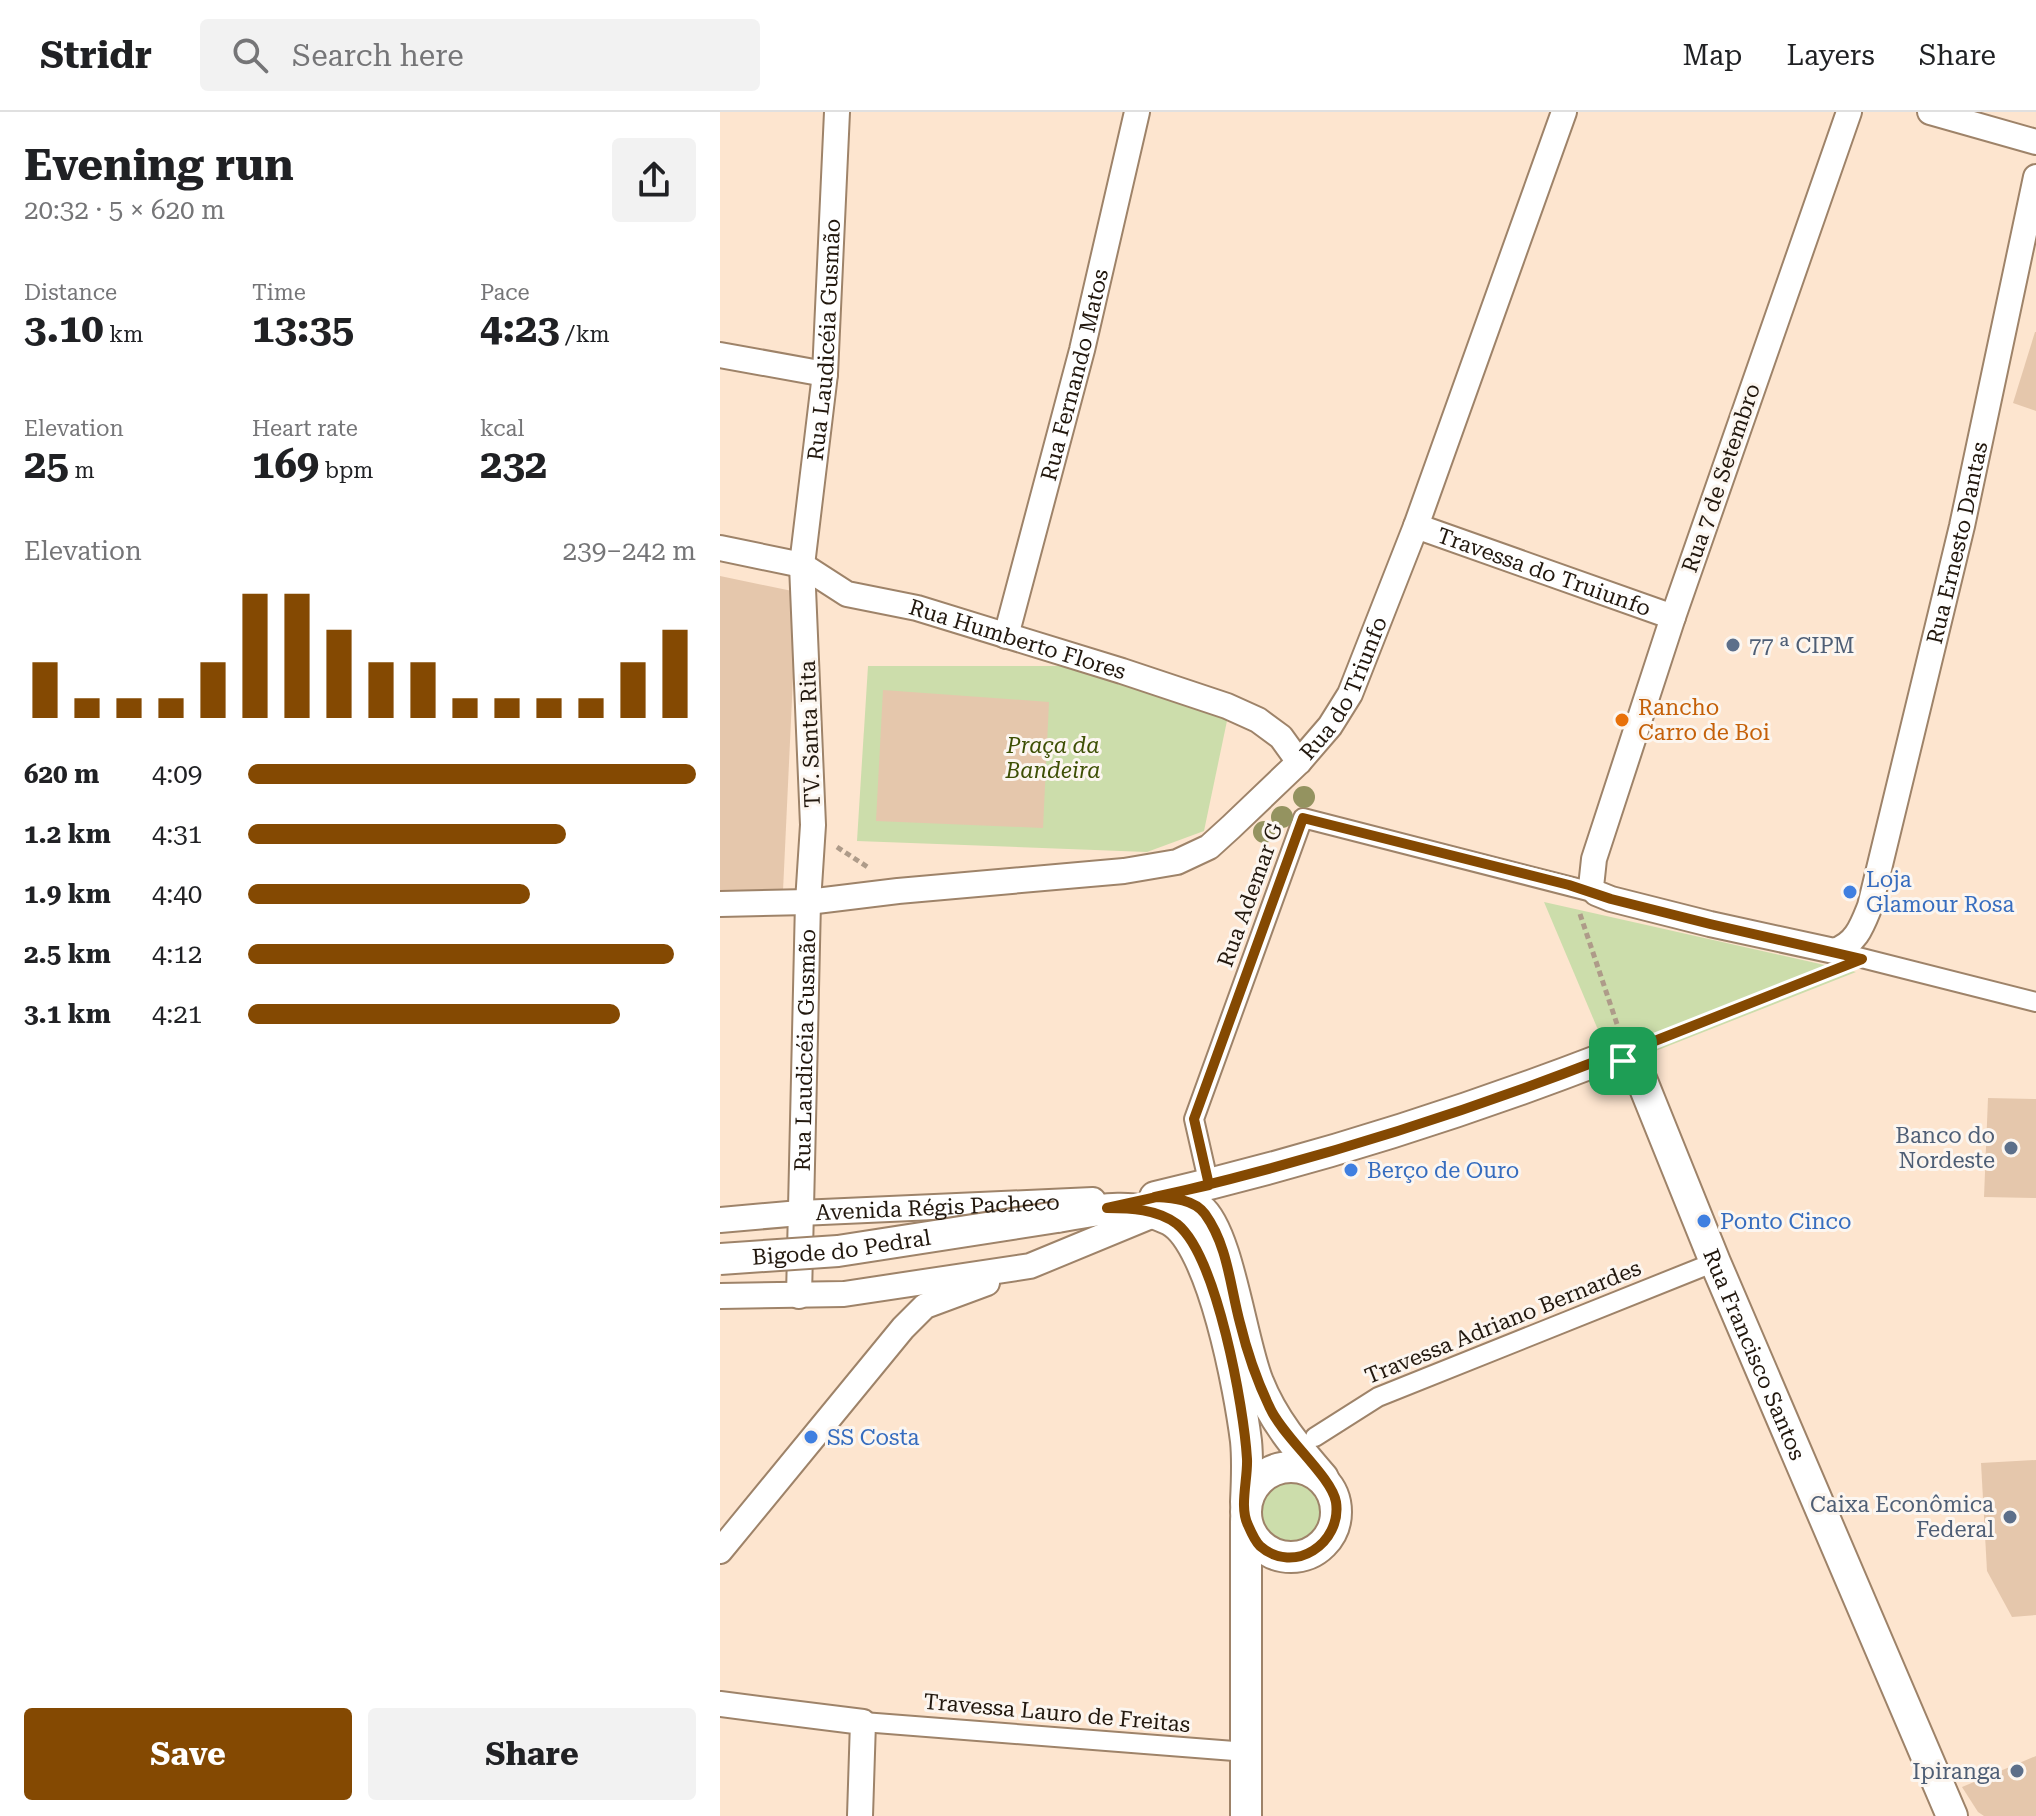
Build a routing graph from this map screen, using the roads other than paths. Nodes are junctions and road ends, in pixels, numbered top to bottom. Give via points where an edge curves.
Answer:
1 (837, 112) edge
2 (1137, 112) edge
3 (1564, 112) edge
4 (1849, 112) edge
5 (1930, 112) edge
6 (2036, 142) edge
7 (2036, 177) edge
8 (720, 355) edge
9 (825, 374) junction
10 (1416, 526) junction
11 (720, 548) edge
12 (802, 565) junction
13 (1673, 617) junction
14 (1006, 636) junction
15 (1299, 762) junction
16 (1596, 893) junction
17 (808, 902) junction
18 (720, 904) edge
19 (1834, 951) junction
20 (2036, 1002) edge
21 (1592, 1063) joint
22 (1209, 1185) junction
23 (1156, 1206) junction
24 (800, 1213) junction
25 (1057, 1217) joint
26 (720, 1220) edge
27 (720, 1259) edge
28 (1715, 1262) junction
29 (1030, 1266) junction
30 (720, 1296) edge
31 (799, 1296) junction
32 (1315, 1437) dead end
33 (1323, 1478) junction
34 (1246, 1511) junction
35 (720, 1551) edge
36 (720, 1704) edge
37 (863, 1722) junction
38 (1247, 1752) junction
39 (860, 1816) edge
40 (1246, 1816) edge
41 (1952, 1816) edge

1 - 9 street, Rua Laudicéia Gusmão
2 - 14 street, Rua Fernando Matos via 1082,350
3 - 10 street, Rua do Triunfo
4 - 13 street, Rua 7 de Setembro
5 - 6 street
7 - 19 street, Rua Ernesto Dantas via 1962,526 1870,906 1855,939
8 - 9 street
9 - 12 street, Rua Laudicéia Gusmão
10 - 13 street, Travessa do Truiunfo
10 - 15 street, Rua do Triunfo via 1350,694
11 - 12 street, Rua Humberto Flores
12 - 14 street, Rua Humberto Flores via 847,594 917,608
12 - 17 street, TV. Santa Rita via 813,825
13 - 16 street, Rua 7 de Setembro via 1591,874
14 - 15 street, Rua Humberto Flores via 1227,706 1281,737
15 - 17 street, Rua do Triunfo via 1209,847 1177,862
16 - 19 street
16 - 22 street, Rua Ademar G via 1303,818 1194,1119
17 - 18 street, Rua do Triunfo
17 - 24 street, Rua Laudicéia Gusmão
19 - 20 street
21 - 22 street, Avenida Régis Pacheco via 1375,1140
21 - 28 street, Rua Francisco Santos via 1610,1057 1638,1071
22 - 23 street, Avenida Régis Pacheco
23 - 24 street, Avenida Régis Pacheco
23 - 25 street, Avenida Régis Pacheco
23 - 29 street
23 - 33 street via 1180,1199 1202,1210 1217,1232 1257,1382 1277,1423
23 - 34 street via 1185,1234 1200,1258 1218,1306 1246,1439
24 - 26 street, Avenida Régis Pacheco
24 - 31 street, Rua Laudicéia Gusmão
25 - 27 street, Bigode do Pedral, bridge via 851,1249
28 - 32 street, Travessa Adriano Bernardes via 1378,1397
28 - 41 street, Rua Francisco Santos
29 - 31 street
29 - 35 street via 925,1306
30 - 31 street
33 - 34 street via 1302,1467 1278,1468 1260,1478
33 - 34 street via 1335,1498 1337,1516 1331,1535 1317,1550 1297,1557 1277,1555 1258,1544
34 - 38 street
36 - 37 street
37 - 38 street, Travessa Lauro de Freitas
37 - 39 street
38 - 40 street

